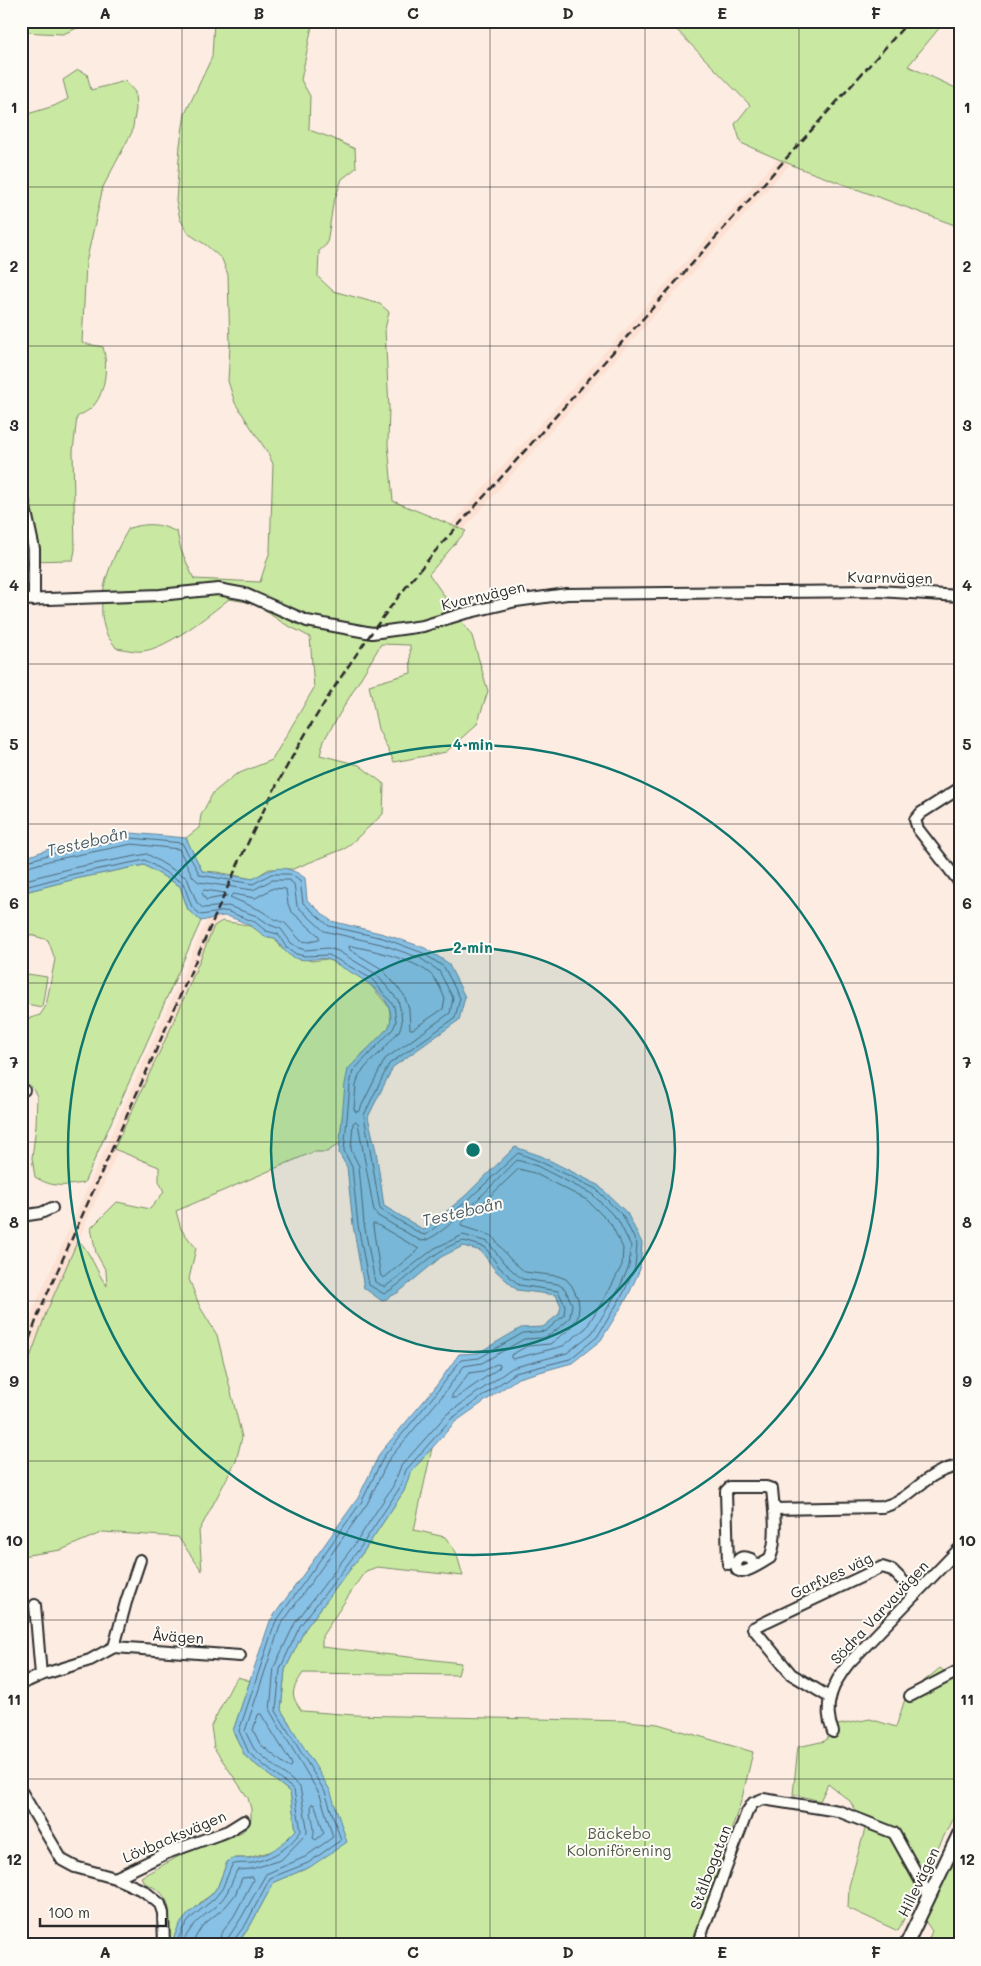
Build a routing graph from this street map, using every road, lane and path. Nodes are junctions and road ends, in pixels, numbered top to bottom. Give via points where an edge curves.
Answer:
1 (21, 489) edge
2 (960, 596) edge
3 (21, 600) edge
4 (34, 600) junction
5 (960, 788) edge
6 (960, 883) edge
7 (52, 1208) dead end
8 (21, 1216) edge
9 (960, 1466) edge
10 (774, 1509) junction
11 (958, 1552) edge
12 (140, 1560) dead end
13 (728, 1564) dead end
14 (754, 1566) dead end
15 (916, 1594) junction
16 (35, 1605) dead end
17 (114, 1647) junction
18 (240, 1656) dead end
19 (960, 1670) edge
20 (41, 1675) junction
21 (21, 1684) edge
22 (910, 1696) dead end
23 (829, 1697) junction
24 (833, 1732) dead end
25 (21, 1791) edge
26 (244, 1821) dead end
27 (960, 1832) edge
28 (115, 1878) junction
29 (929, 1896) junction
30 (164, 1945) edge
31 (697, 1945) edge
32 (906, 1945) edge

1 - 4 street via 34,549
2 - 4 street, Kvarnvägen via 878,591 567,594 516,601 423,626 372,633 307,621 245,594 218,590
3 - 4 street, Kvarnvägen
5 - 6 street via 916,820 918,829
7 - 8 street
9 - 10 street via 931,1476 899,1501 882,1508
10 - 13 street via 772,1489 730,1487 726,1491
10 - 14 street via 774,1550 770,1558
11 - 15 street, Södra Varvavägen
12 - 17 street
15 - 23 street, Södra Varvavägen via 849,1662
15 - 23 street, Garfves väg via 892,1570 882,1567 750,1625 791,1674
16 - 20 street
17 - 18 street, Åvägen
17 - 20 street via 90,1660
19 - 22 street
20 - 21 street
23 - 24 street, Södra Varvavägen
25 - 28 street, Lövbacksvägen via 62,1860
26 - 28 street, Lövbacksvägen via 228,1831 167,1852
27 - 29 street, Hillevägen
28 - 30 street, Lövbacksvägen via 144,1891 160,1904
29 - 31 street, Stålbogatan via 894,1833 821,1807 763,1799 755,1802 747,1812
29 - 32 street, Hillevägen

